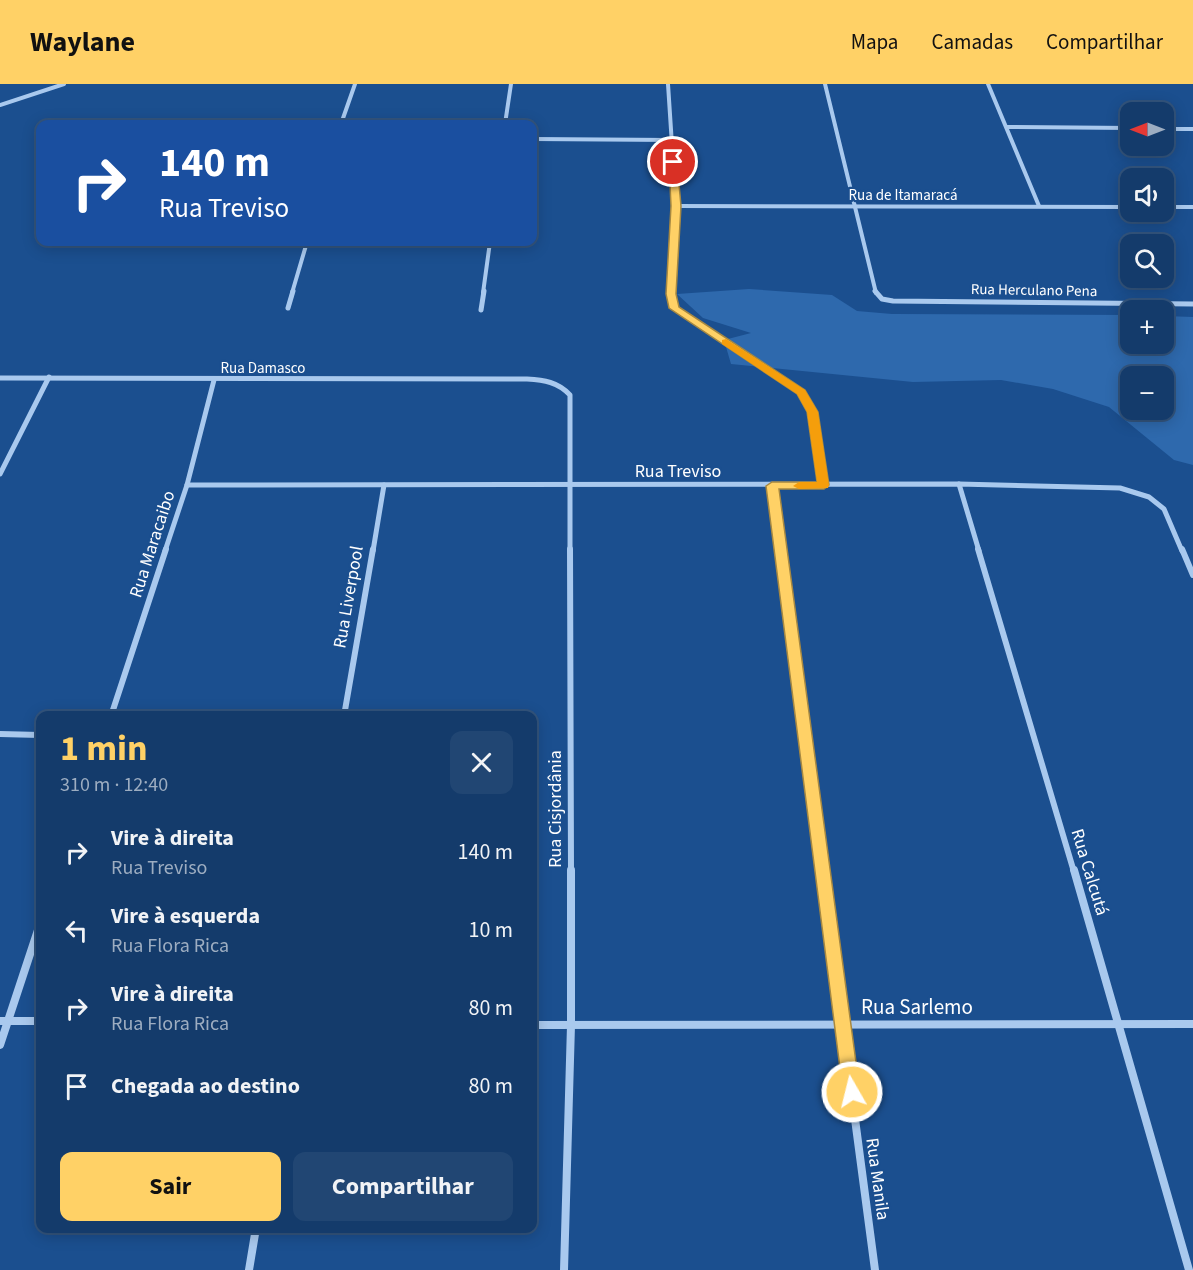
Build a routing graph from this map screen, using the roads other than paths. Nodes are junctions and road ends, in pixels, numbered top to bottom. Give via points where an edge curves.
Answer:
1 (64, 84) edge
2 (355, 84) edge
3 (511, 84) edge
4 (668, 84) edge
5 (825, 84) edge
6 (988, 84) edge
7 (0, 105) edge
8 (342, 120) edge
9 (506, 120) edge
10 (1007, 127) junction
11 (1120, 128) edge
12 (1174, 129) edge
13 (1193, 129) edge
14 (537, 138) edge
15 (672, 140) junction
16 (676, 206) junction
17 (1039, 206) junction
18 (1120, 207) edge
19 (1174, 207) edge
20 (1193, 207) edge
21 (856, 208) junction
22 (306, 246) edge
23 (489, 246) edge
24 (1193, 304) edge
25 (288, 308) dead end
26 (481, 310) dead end
27 (49, 377) junction
28 (0, 378) edge
29 (527, 379) joint
30 (214, 380) junction
31 (0, 474) edge
32 (959, 484) junction
33 (187, 485) junction
34 (384, 485) junction
35 (571, 485) junction
36 (824, 485) junction
37 (772, 486) junction
38 (1193, 575) edge
39 (113, 711) edge
40 (345, 711) edge
41 (0, 734) edge
42 (36, 735) edge
43 (36, 935) edge
44 (4, 1021) edge
45 (36, 1022) edge
46 (1193, 1024) edge
47 (537, 1025) edge
48 (571, 1025) junction
49 (843, 1025) junction
50 (1120, 1025) junction
51 (0, 1045) edge
52 (255, 1233) edge
53 (249, 1270) edge
54 (564, 1270) edge
55 (876, 1270) edge
56 (1189, 1270) edge

1 - 7 street
2 - 8 street
3 - 9 street
4 - 15 street
5 - 21 street
6 - 10 street
10 - 11 street
10 - 17 street
12 - 13 street
14 - 15 street
15 - 16 street
16 - 21 street, Rua de Itamaracá
16 - 36 street via 671,294 675,308 801,392 812,412
17 - 18 street, Rua de Itamaracá
17 - 21 street, Rua de Itamaracá
19 - 20 street
21 - 24 street, Rua Herculano Pena via 876,294 882,299
22 - 25 street
23 - 26 street
27 - 28 street, Rua Damasco
27 - 30 street, Rua Damasco
27 - 31 street
29 - 30 street, Rua Damasco
29 - 35 street, Rua Cisjordânia via 554,383 570,395
30 - 33 street, Rua Maracaibo
32 - 36 street, Rua Treviso
32 - 38 street, Rua Treviso via 1120,488 1149,497 1164,509
32 - 50 street, Rua Calcutá
33 - 34 street, Rua Treviso
33 - 39 street, Rua Maracaibo
34 - 35 street, Rua Treviso
34 - 40 street, Rua Liverpool
35 - 37 street, Rua Treviso
35 - 48 street, Rua Cisjordânia
36 - 37 street, Rua Treviso
37 - 49 street, Rua Manila
41 - 42 street
43 - 44 street
44 - 45 street
44 - 51 street
46 - 50 street, Rua Sarlemo
47 - 48 street, Rua Sarlemo
48 - 49 street, Rua Sarlemo
48 - 54 street, Rua Cisjordânia
49 - 50 street, Rua Sarlemo
49 - 55 street, Rua Manila
50 - 56 street, Rua Calcutá
52 - 53 street

